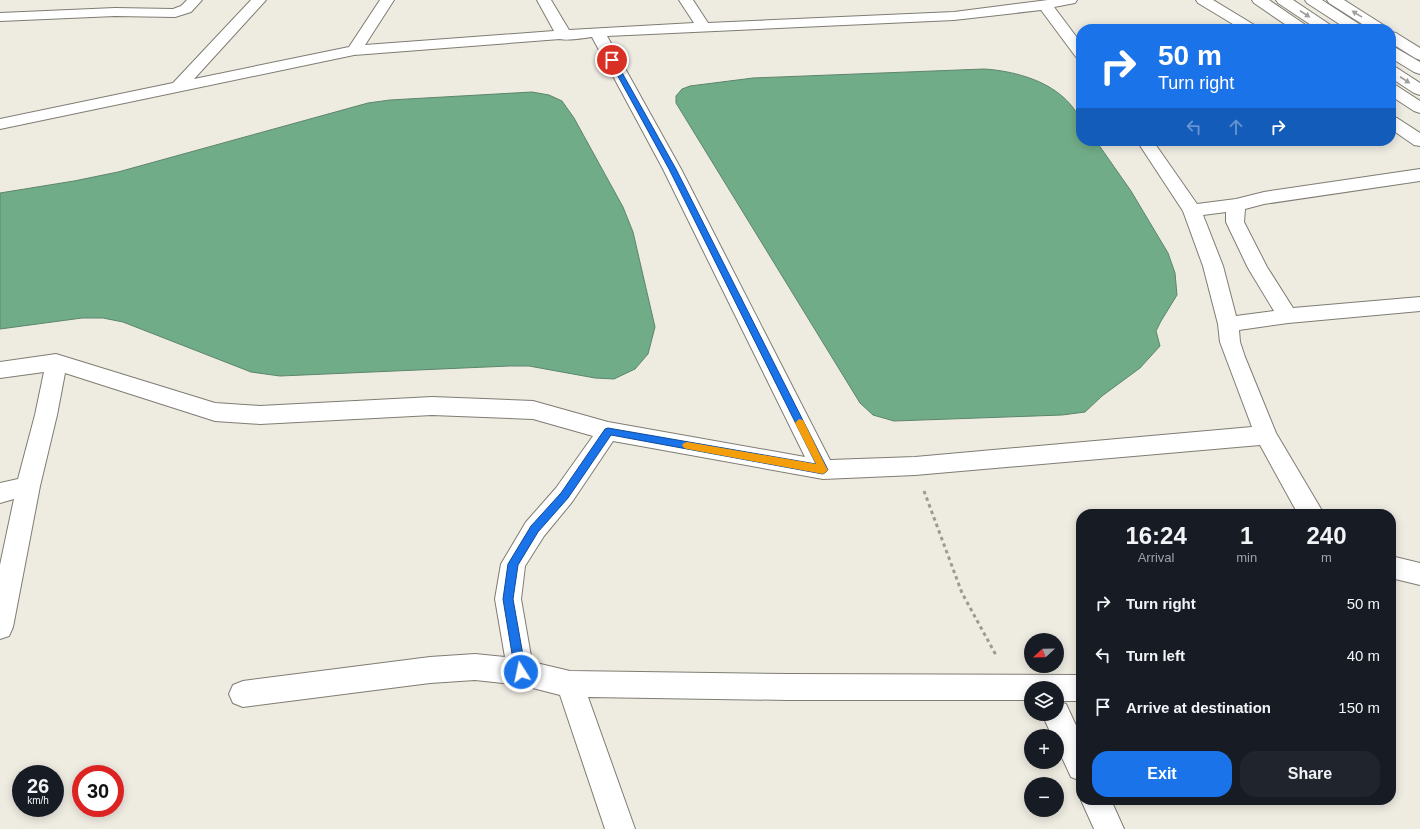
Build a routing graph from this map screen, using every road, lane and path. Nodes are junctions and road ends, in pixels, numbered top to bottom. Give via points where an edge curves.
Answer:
1 (195, 0) edge
2 (259, 0) edge
3 (387, 0) edge
4 (544, 0) edge
5 (686, 0) edge
6 (1070, 0) edge
7 (1203, 0) edge
8 (1259, 0) edge
9 (1283, 0) edge
10 (1312, 0) edge
11 (1334, 0) edge
12 (1045, 5) junction
13 (0, 17) edge
14 (1243, 24) edge
15 (1295, 24) edge
16 (1319, 24) edge
17 (1349, 24) edge
18 (1372, 24) edge
19 (704, 28) junction
20 (597, 32) junction
21 (565, 36) junction
22 (1396, 41) edge
23 (1076, 47) edge
24 (354, 50) junction
25 (1396, 53) edge
26 (1418, 62) edge
27 (1396, 74) edge
28 (177, 88) junction
29 (1420, 90) edge
30 (1396, 92) edge
31 (1420, 108) edge
32 (0, 124) edge
33 (1396, 125) edge
34 (1420, 141) edge
35 (1148, 146) edge
36 (1420, 175) edge
37 (1236, 205) junction
38 (1192, 211) junction
39 (1420, 304) edge
40 (1288, 316) junction
41 (1228, 324) junction
42 (56, 362) junction
43 (0, 370) edge
44 (608, 431) junction
45 (1266, 435) junction
46 (915, 466) junction
47 (823, 470) junction
48 (28, 486) junction
49 (0, 493) edge
50 (1308, 509) edge
51 (1396, 568) edge
52 (1420, 574) edge
53 (0, 628) edge
54 (521, 672) junction
55 (570, 684) junction
56 (1013, 687) junction
57 (1024, 687) edge
58 (1064, 688) edge
59 (1076, 688) edge
60 (243, 694) dead end
61 (1059, 721) edge
62 (1076, 756) edge
63 (1098, 805) edge
64 (620, 829) edge
65 (1110, 829) edge

1 - 13 main road via 186,9 175,13 115,12
2 - 28 main road
3 - 24 main road
4 - 21 main road
5 - 19 main road
6 - 12 main road
7 - 14 main road
8 - 15 main road
9 -> 16 main road
10 - 17 main road
18 -> 11 main road
12 - 19 main road via 954,16
12 - 23 main road
19 - 20 main road
20 - 21 main road
20 - 47 main road via 672,169
21 - 24 main road
22 - 26 main road
24 - 28 main road
25 - 26 main road
27 -> 29 main road
28 - 32 main road
30 - 31 main road
33 - 34 main road
35 - 38 main road
36 - 37 main road via 1264,198
37 - 38 main road
37 - 40 main road via 1235,222 1258,268
38 - 41 main road via 1213,266
39 - 40 main road
40 - 41 main road
41 - 45 main road via 1235,357
42 - 43 main road
42 - 44 main road via 215,412 260,415 432,406 533,410
42 - 48 main road
44 - 47 main road
44 - 54 main road via 564,496 535,529 513,564 508,599
45 - 46 main road
45 - 50 main road
46 - 47 main road
46 - 56 path via 962,593
48 - 49 main road
48 - 53 main road
51 - 52 main road
54 - 55 main road
54 - 60 main road via 475,667 430,670
55 - 56 main road
55 - 64 main road
56 - 57 main road
58 - 59 main road
61 - 62 main road
63 - 65 main road

